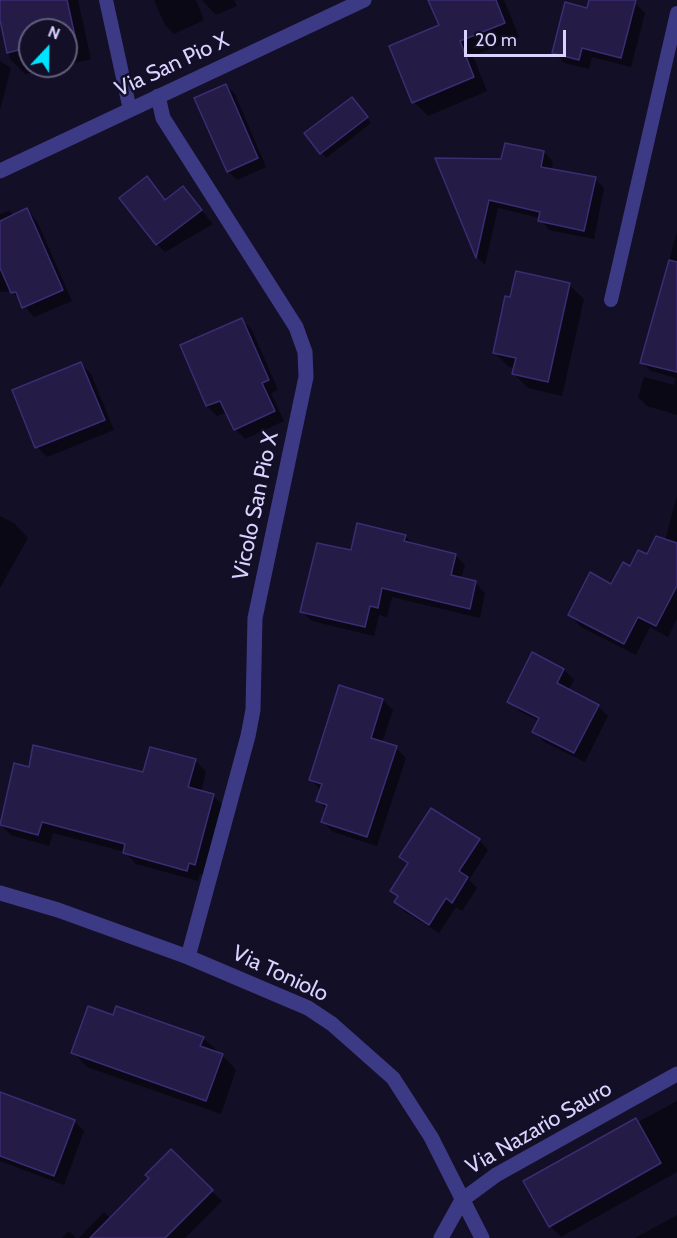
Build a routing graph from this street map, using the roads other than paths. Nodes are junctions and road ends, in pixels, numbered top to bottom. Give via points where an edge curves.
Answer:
1 (106, 0) edge
2 (364, 0) edge
3 (677, 13) edge
4 (158, 96) junction
5 (130, 110) junction
6 (0, 171) edge
7 (611, 300) dead end
8 (0, 893) edge
9 (188, 957) junction
10 (677, 1074) edge
11 (462, 1200) junction
12 (441, 1238) edge
13 (482, 1238) edge

1 - 5 lane
2 - 4 street, Via San Pio X
3 - 7 lane
4 - 5 street, Via San Pio X
4 - 9 street, Vicolo San Pio X via 163,118 296,327 305,352 306,377 255,618 253,710 248,736
5 - 6 street, Via San Pio X
8 - 9 street, Via Toniolo
9 - 11 street, Via Toniolo via 308,1008 393,1078 431,1137
10 - 11 street, Via Nazario Sauro via 496,1175
11 - 12 street, Via Nazario Sauro
11 - 13 street, Via Toniolo

